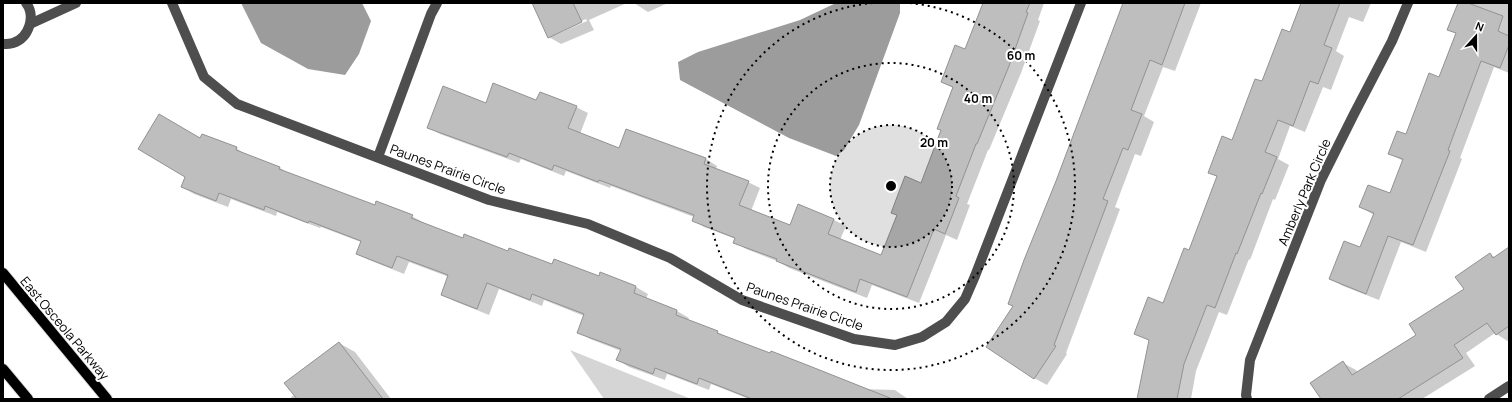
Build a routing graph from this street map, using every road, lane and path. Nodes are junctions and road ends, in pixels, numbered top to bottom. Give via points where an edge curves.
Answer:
1 (26, 3) edge
2 (76, 3) edge
3 (172, 3) edge
4 (437, 3) edge
5 (1081, 3) edge
6 (1408, 3) edge
7 (30, 24) junction
8 (3, 44) edge
9 (378, 157) junction
10 (3, 273) edge
11 (3, 369) edge
12 (1509, 386) edge
13 (28, 399) edge
14 (107, 399) edge
15 (1248, 399) edge
16 (1489, 399) edge

1 - 7 street via 31,14
2 - 7 street
3 - 9 street, Paunes Prairie Circle via 204,77 237,104
4 - 9 street, Paunes Prairie Circle via 430,14
5 - 9 street, Paunes Prairie Circle via 965,299 946,322 922,336 895,344 854,339 742,300 670,258 588,224 489,200
6 - 15 street, Amberly Park Circle via 1392,41 1321,180 1250,360 1246,394
7 - 8 street via 25,36 14,43
10 - 14 main road, East Osceola Parkway
11 - 13 main road
12 - 16 street

